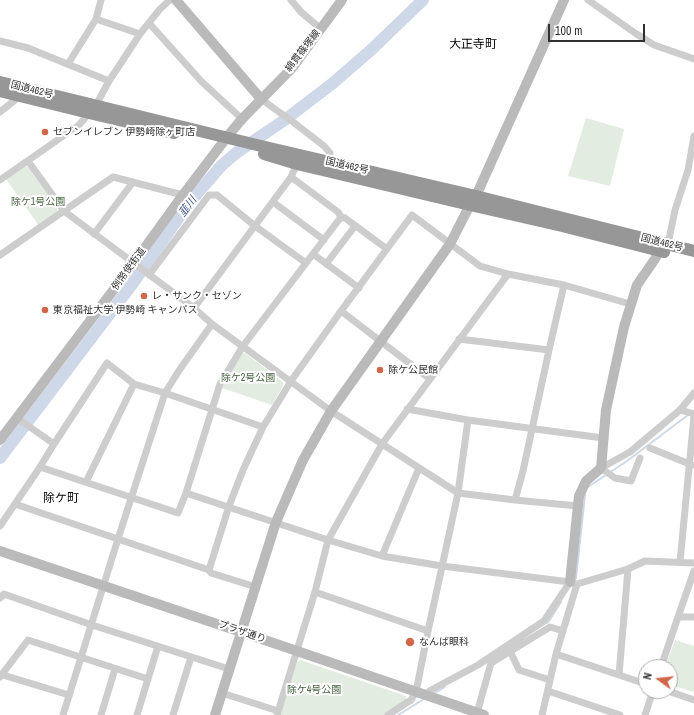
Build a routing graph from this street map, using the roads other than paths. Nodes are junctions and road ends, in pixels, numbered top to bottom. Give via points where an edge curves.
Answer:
1 (100, 0) edge
2 (170, 0) edge
3 (176, 0) edge
4 (291, 0) edge
5 (342, 0) edge
6 (564, 0) edge
7 (588, 0) edge
8 (96, 19) junction
9 (149, 23) junction
10 (321, 29) junction
11 (140, 34) junction
12 (0, 41) edge
13 (694, 59) edge
14 (68, 64) junction
15 (109, 81) junction
16 (0, 82) edge
17 (0, 91) edge
18 (20, 96) junction
19 (261, 100) junction
20 (93, 109) junction
21 (0, 112) edge
22 (242, 119) junction
23 (694, 136) edge
24 (224, 140) junction
25 (249, 147) junction
26 (28, 161) junction
27 (329, 162) junction
28 (297, 164) junction
29 (291, 177) junction
30 (0, 180) edge
31 (133, 182) junction
32 (183, 195) junction
33 (473, 201) junction
34 (273, 202) junction
35 (64, 211) junction
36 (341, 217) junction
37 (255, 226) junction
38 (355, 226) junction
39 (94, 234) junction
40 (324, 240) junction
41 (450, 244) junction
42 (664, 248) junction
43 (387, 249) junction
44 (694, 251) edge
45 (313, 254) junction
46 (0, 256) edge
47 (694, 259) edge
48 (306, 263) junction
49 (133, 264) junction
50 (326, 264) junction
51 (508, 274) junction
52 (149, 275) junction
53 (564, 285) junction
54 (358, 288) junction
55 (630, 304) junction
56 (194, 308) junction
57 (341, 311) junction
58 (212, 324) junction
59 (459, 339) junction
60 (381, 341) junction
61 (243, 346) junction
62 (549, 350) junction
63 (430, 379) junction
64 (291, 381) junction
65 (134, 384) junction
66 (165, 393) junction
67 (694, 393) edge
68 (212, 409) junction
69 (407, 409) junction
70 (680, 410) junction
71 (331, 411) junction
72 (694, 415) edge
73 (17, 418) junction
74 (468, 420) junction
75 (263, 427) junction
76 (532, 428) junction
77 (603, 438) junction
78 (0, 440) edge
79 (54, 444) junction
80 (382, 444) junction
81 (650, 448) dead end
82 (640, 458) dead end
83 (692, 465) edge
84 (40, 467) junction
85 (419, 468) junction
86 (601, 468) junction
87 (86, 482) junction
88 (186, 492) junction
89 (458, 493) junction
90 (132, 498) junction
91 (515, 500) junction
92 (15, 504) junction
93 (229, 506) junction
94 (578, 506) junction
95 (276, 522) junction
96 (0, 526) edge
97 (118, 539) junction
98 (328, 540) junction
99 (0, 551) edge
100 (382, 556) junction
101 (680, 562) junction
102 (694, 563) edge
103 (442, 566) junction
104 (628, 569) junction
105 (209, 570) junction
106 (694, 571) edge
107 (574, 583) junction
108 (104, 586) junction
109 (256, 587) junction
110 (315, 592) junction
111 (0, 598) edge
112 (678, 617) junction
113 (694, 617) edge
114 (92, 625) junction
115 (428, 630) junction
116 (563, 631) junction
117 (242, 632) junction
118 (158, 646) junction
119 (297, 651) junction
120 (510, 652) junction
121 (556, 654) junction
122 (81, 657) junction
123 (191, 657) junction
124 (664, 659) edge
125 (115, 668) junction
126 (229, 669) junction
127 (1, 675) edge
128 (619, 675) junction
129 (148, 679) junction
130 (550, 680) junction
131 (638, 681) edge
132 (548, 691) junction
133 (222, 693) junction
134 (420, 693) junction
135 (678, 694) edge
136 (69, 695) junction
137 (651, 699) edge
138 (694, 700) edge
139 (278, 713) edge
140 (479, 714) edge
141 (63, 715) edge
142 (101, 715) edge
143 (137, 715) edge
144 (173, 715) edge
145 (215, 715) edge
146 (388, 715) edge
147 (542, 715) edge
148 (620, 715) edge
149 (645, 715) edge

1 - 8 street
2 - 9 street
3 - 19 street
4 - 10 street
5 - 10 street, 綿貫篠塚線
6 - 33 street
7 - 13 street via 654,45
8 - 11 street
8 - 14 street
9 - 11 street
9 - 22 street via 201,81
10 - 19 street, 綿貫篠塚線 via 292,68
11 - 15 street
12 - 14 street via 28,48
14 - 15 street
15 - 20 street
16 - 20 highway, 国道462号
17 - 18 highway, 国道462号
18 - 20 highway, 国道462号
18 - 21 street
19 - 22 street, 例幣使街道
19 - 27 street via 324,146 330,153
20 - 24 highway, 国道462号
20 - 26 street via 79,125
22 - 24 street, 例幣使街道
23 - 42 street via 688,170
24 - 25 highway, 国道462号
24 - 32 street, 例幣使街道
25 - 27 highway, 国道462号
25 - 28 highway, 国道462号
26 - 30 street
26 - 35 street
27 - 33 highway, 国道462号
28 - 29 street
28 - 33 highway, 国道462号
29 - 34 street
29 - 36 street via 338,212
31 - 32 street
31 - 35 street via 113,177
31 - 39 street
32 - 49 street, 例幣使街道
33 - 41 street
33 - 42 highway, 国道462号
34 - 37 street
34 - 40 street
35 - 39 street
35 - 46 street
36 - 38 street
36 - 40 street
37 - 48 street
37 - 52 street via 217,195 210,195
37 - 56 street
38 - 43 street
38 - 50 street
39 - 49 street
40 - 45 street
41 - 43 street via 412,215
41 - 51 street via 480,266
41 - 60 street
42 - 44 highway, 国道462号
42 - 47 highway, 国道462号
42 - 55 street via 637,285
43 - 54 street
45 - 48 street
45 - 50 street
48 - 61 street
49 - 52 street
49 - 73 street, 例幣使街道
50 - 54 street
51 - 53 street
51 - 59 street
52 - 56 street
53 - 55 street
53 - 62 street
54 - 57 street
55 - 77 street via 606,410
56 - 58 street
57 - 60 street
57 - 64 street
58 - 61 street
58 - 66 street
59 - 62 street
59 - 63 street
60 - 63 street
60 - 71 street
61 - 64 street
61 - 68 street via 220,384
62 - 76 street
63 - 69 street
64 - 71 street
64 - 75 street
65 - 66 street
65 - 79 street via 107,363
65 - 87 street
66 - 68 street
66 - 90 street
67 - 70 street
68 - 75 street
68 - 88 street
69 - 74 street
69 - 80 street
70 - 72 street
70 - 86 street via 630,452
71 - 80 street
71 - 95 street via 303,460
72 - 83 street
73 - 78 street, 例幣使街道
73 - 79 street
74 - 76 street
74 - 89 street
75 - 93 street
76 - 77 street
76 - 91 street
77 - 86 street
79 - 84 street
80 - 85 street
80 - 98 street
81 - 83 street
82 - 86 street via 631,481 615,478
83 - 101 street
84 - 87 street
84 - 92 street
85 - 89 street
85 - 100 street
86 - 94 street via 586,481 579,496
87 - 90 street
88 - 90 street via 178,513
88 - 93 street
89 - 91 street
89 - 103 street
90 - 97 street
91 - 94 street
92 - 96 street
92 - 97 street
93 - 95 street
93 - 105 street
94 - 107 street
95 - 98 street
95 - 109 street
97 - 105 street
97 - 108 street
98 - 100 street
98 - 110 street
99 - 108 street, プラザ通り
100 - 103 street
101 - 102 street
101 - 104 street via 645,561
103 - 107 street
103 - 115 street
104 - 107 street
104 - 128 street
105 - 109 street
106 - 112 street
107 - 116 street
107 - 134 street via 544,621 478,665 431,690
108 - 114 street
108 - 117 street, プラザ通り
109 - 117 street
110 - 115 street
110 - 119 street
111 - 114 street via 4,594
112 - 113 street
112 - 124 street
114 - 118 street
114 - 122 street
115 - 134 street
116 - 120 street via 550,627
116 - 121 street
117 - 119 street, プラザ通り
117 - 126 street
118 - 123 street
118 - 129 street
119 - 134 street, プラザ通り
119 - 139 street
120 - 130 street via 519,670
120 - 140 street via 490,663
121 - 128 street
121 - 130 street
122 - 125 street
122 - 127 street via 28,640
122 - 136 street
123 - 126 street
123 - 144 street
125 - 129 street
125 - 142 street
126 - 133 street
127 - 136 street
128 - 131 street
129 - 143 street
130 - 132 street
132 - 147 street
132 - 148 street
133 - 139 street
133 - 145 street
134 - 140 street, プラザ通り
134 - 146 street
135 - 138 street
136 - 141 street
137 - 149 street

